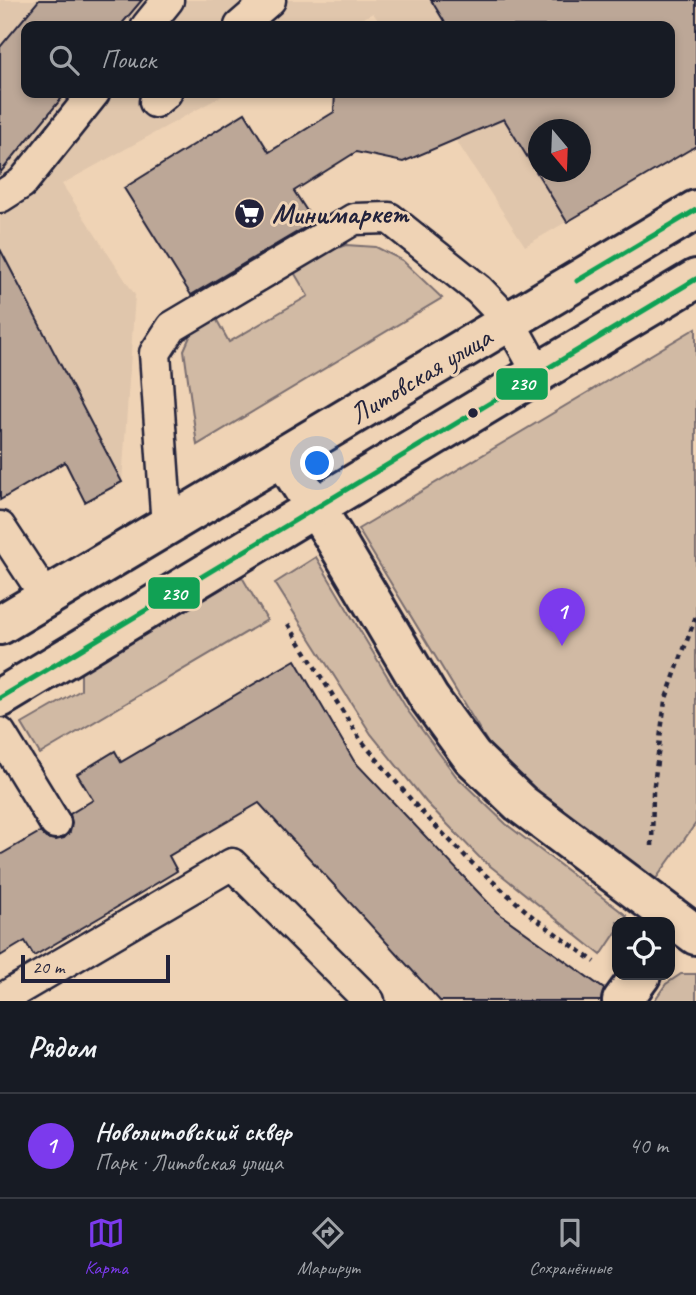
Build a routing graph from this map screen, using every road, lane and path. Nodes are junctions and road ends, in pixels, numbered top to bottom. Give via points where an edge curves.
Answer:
1 (167, 0) edge
2 (270, 0) edge
3 (151, 21) edge
4 (246, 21) edge
5 (90, 98) edge
6 (0, 197) edge
7 (696, 210) edge
8 (696, 279) edge
9 (509, 321) junction
10 (538, 373) junction
11 (283, 457) junction
12 (316, 508) junction
13 (0, 527) edge
14 (167, 527) junction
15 (46, 597) junction
16 (696, 616) edge
17 (288, 624) dead end
18 (0, 625) edge
19 (0, 698) edge
20 (0, 733) edge
21 (55, 823) dead end
22 (678, 918) edge
23 (623, 982) edge
24 (0, 1000) edge
25 (369, 1001) edge

1 - 3 lane
2 - 4 lane
5 - 6 lane via 22,183
7 - 9 street, Литовская улица
8 - 10 street
9 - 10 lane
9 - 11 street, Литовская улица
9 - 14 lane via 479,290 389,218 354,219 172,327 155,352
10 - 12 street
11 - 12 street
11 - 14 street, Литовская улица
12 - 19 street
12 - 22 street via 429,698 472,757 520,803
13 - 15 lane
14 - 15 street, Литовская улица
15 - 18 street, Литовская улица
16 - 22 path via 665,701 653,792
17 - 23 path via 360,740 418,808 533,917
20 - 21 lane
24 - 25 lane via 232,864

